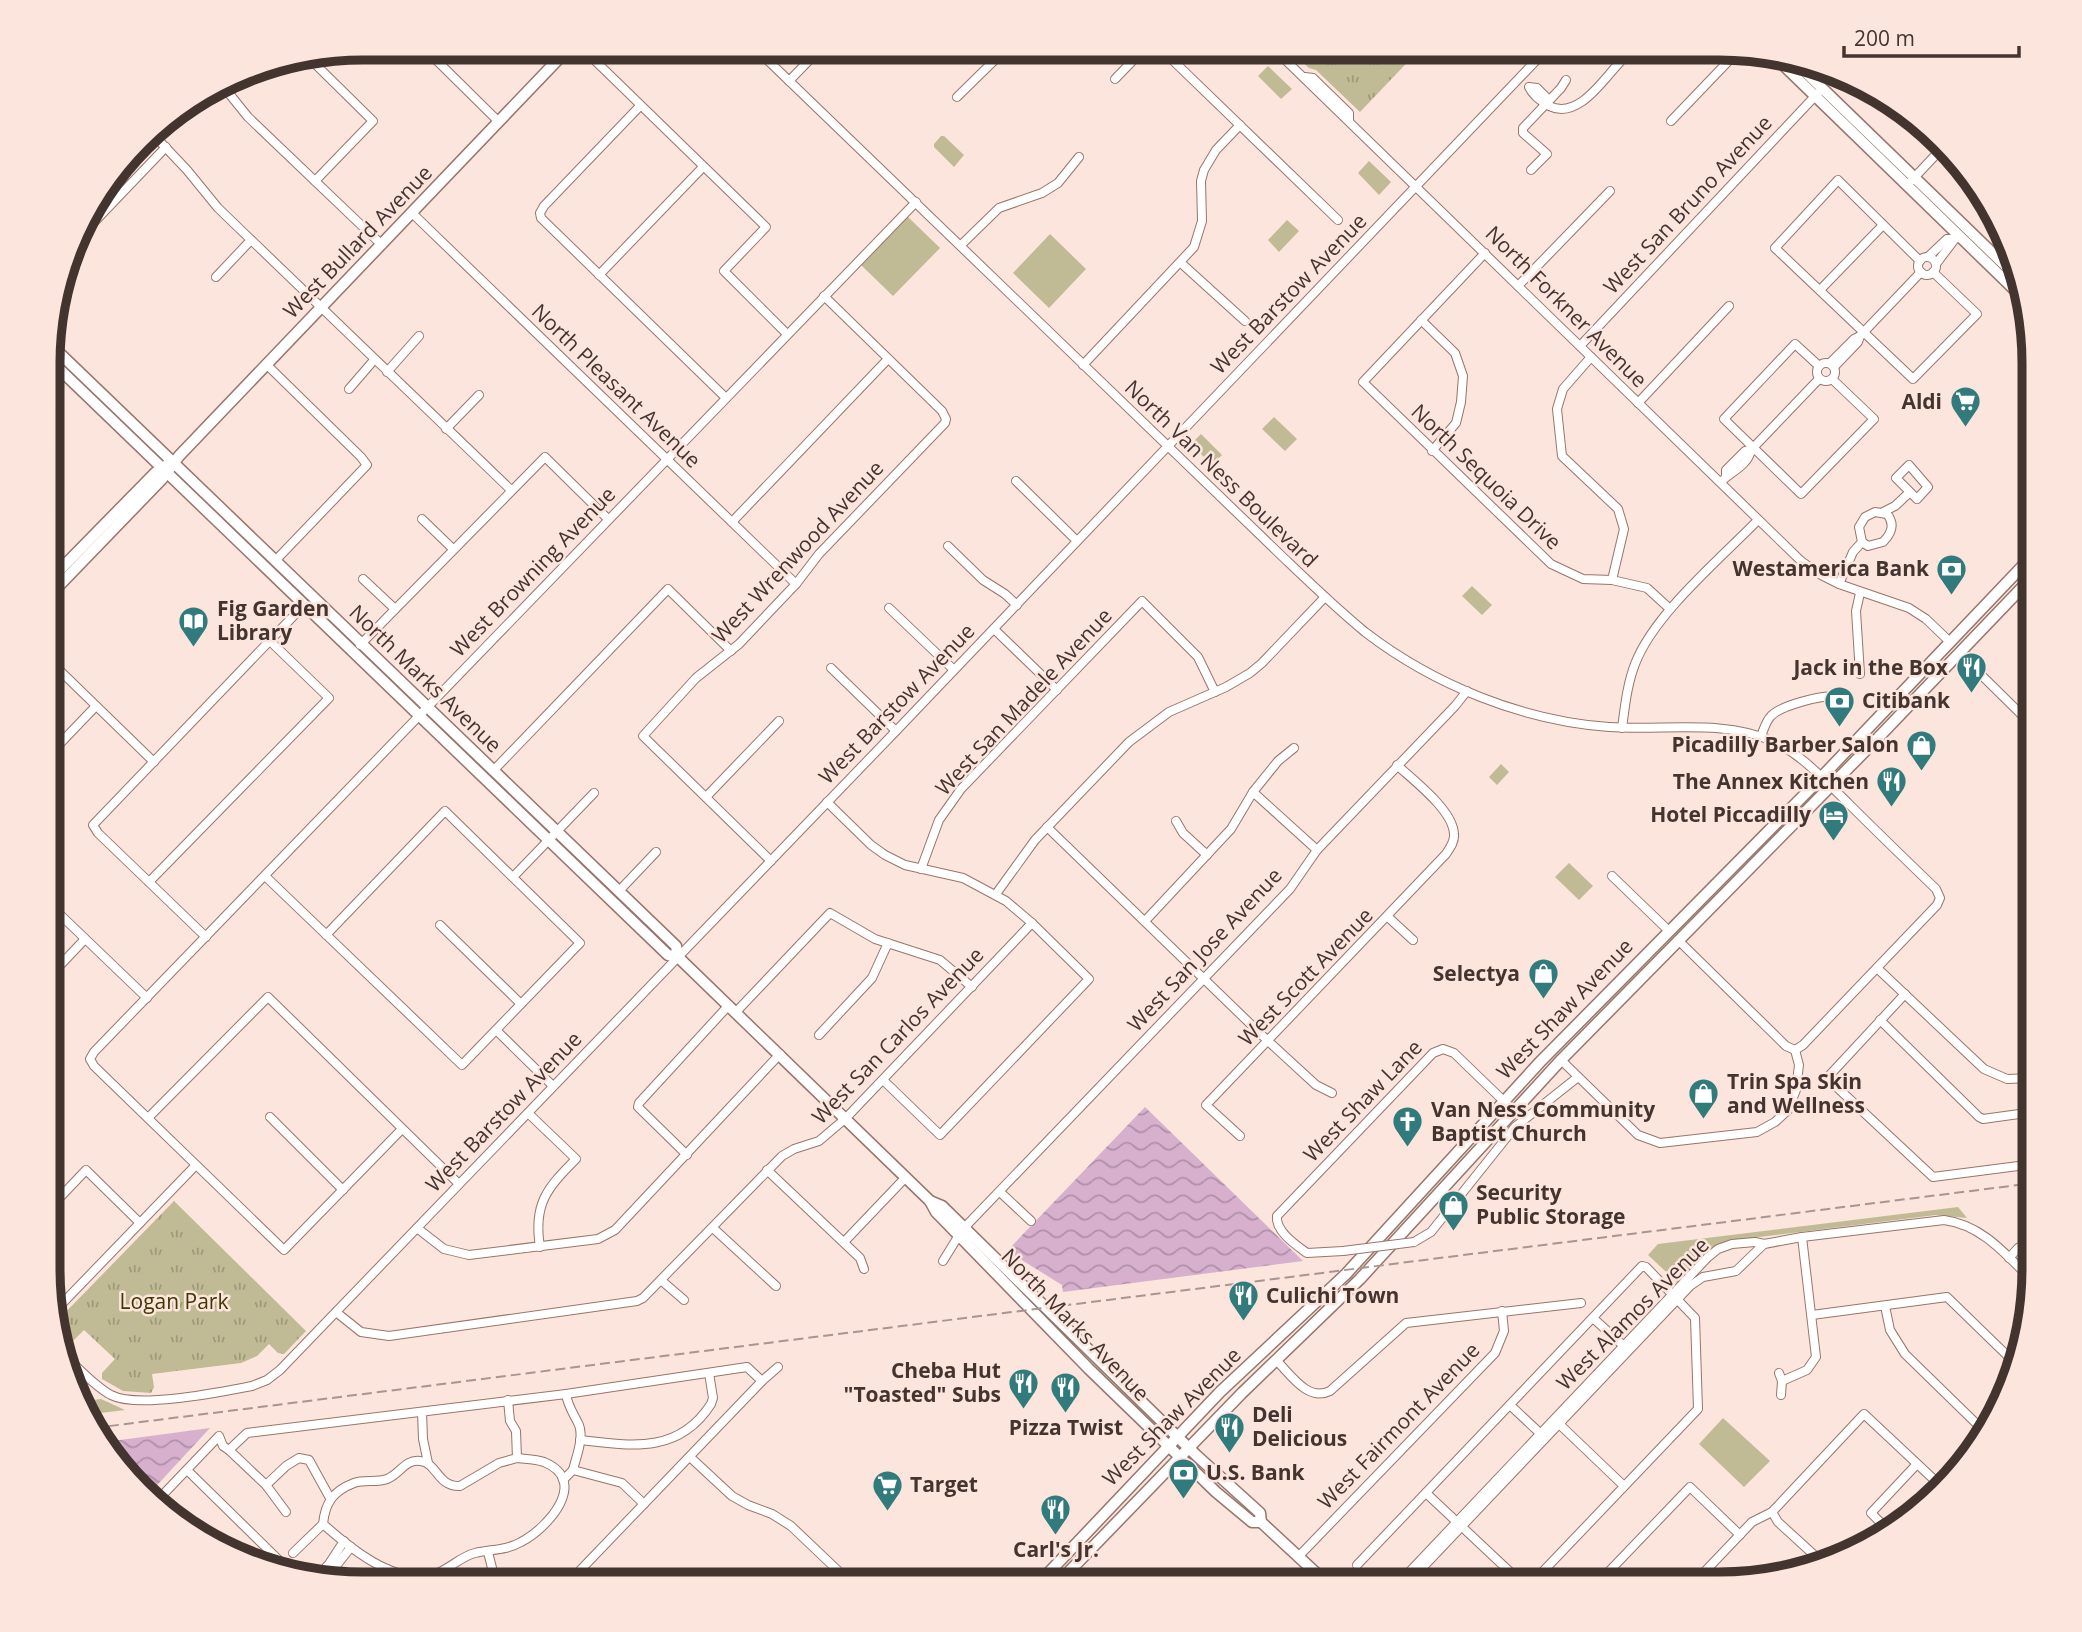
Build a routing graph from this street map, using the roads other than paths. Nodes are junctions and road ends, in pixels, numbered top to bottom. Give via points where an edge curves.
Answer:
1 (436, 60) edge
2 (556, 60) edge
3 (594, 60) edge
4 (767, 60) edge
5 (809, 60) edge
6 (995, 60) edge
7 (1133, 60) edge
8 (1172, 60) edge
9 (1286, 60) edge
10 (1536, 60) edge
11 (1622, 60) edge
12 (1729, 60) edge
13 (317, 63) edge
14 (1788, 67) edge
15 (1802, 71) edge
16 (1520, 77) junction
17 (1115, 79) dead end
18 (1566, 80) dead end
19 (789, 81) junction
20 (227, 91) edge
21 (1818, 92) junction
22 (957, 97) dead end
23 (1547, 104) junction
24 (640, 106) junction
25 (1671, 121) dead end
26 (499, 122) junction
27 (1240, 125) junction
28 (158, 139) edge
29 (166, 148) junction
30 (1938, 152) edge
31 (1079, 157) dead end
32 (703, 167) junction
33 (1531, 170) dead end
34 (315, 181) junction
35 (1911, 181) junction
36 (1416, 185) junction
37 (1610, 191) dead end
38 (916, 202) junction
39 (412, 213) junction
40 (1338, 220) dead end
41 (94, 223) edge
42 (1883, 225) junction
43 (1956, 237) junction
44 (251, 240) junction
45 (382, 245) junction
46 (961, 245) junction
47 (1946, 246) junction
48 (1485, 253) junction
49 (1924, 259) junction
50 (1181, 263) junction
51 (1935, 268) junction
52 (2007, 268) edge
53 (2007, 270) edge
54 (1921, 272) junction
55 (599, 275) junction
56 (216, 276) dead end
57 (1518, 286) junction
58 (2013, 289) edge
59 (1819, 290) junction
60 (824, 296) junction
61 (1729, 306) dead end
62 (323, 308) junction
63 (1421, 320) junction
64 (1245, 321) dead end
65 (787, 334) junction
66 (1862, 334) junction
67 (419, 336) dead end
68 (1580, 346) junction
69 (60, 354) edge
70 (1591, 357) junction
71 (888, 359) junction
72 (374, 360) junction
73 (266, 364) junction
74 (1083, 365) junction
75 (1832, 365) junction
76 (1819, 366) junction
77 (60, 367) edge
78 (60, 370) edge
79 (387, 372) junction
80 (1819, 379) junction
81 (1832, 379) junction
82 (349, 390) dead end
83 (479, 395) dead end
84 (726, 398) junction
85 (108, 400) junction
86 (1638, 403) junction
87 (446, 429) junction
88 (1167, 447) junction
89 (1752, 449) junction
90 (1432, 451) junction
91 (666, 459) junction
92 (167, 468) junction
93 (1723, 479) junction
94 (1016, 481) dead end
95 (511, 490) junction
96 (1910, 492) dead end
97 (1895, 506) junction
98 (1882, 512) junction
99 (422, 519) dead end
100 (608, 519) junction
101 (1758, 520) junction
102 (1892, 520) junction
103 (732, 522) junction
104 (89, 540) junction
105 (1077, 541) junction
106 (1861, 542) junction
107 (948, 546) dead end
108 (453, 549) junction
109 (86, 556) junction
110 (254, 556) junction
111 (278, 564) junction
112 (2022, 567) edge
113 (60, 576) edge
114 (2022, 577) edge
115 (60, 579) edge
116 (363, 579) dead end
117 (1612, 580) junction
118 (796, 584) junction
119 (1839, 584) junction
120 (2022, 587) edge
121 (1860, 593) junction
122 (2013, 596) junction
123 (1325, 597) junction
124 (1987, 603) junction
125 (304, 605) junction
126 (1017, 605) junction
127 (889, 608) dead end
128 (395, 609) junction
129 (1670, 609) junction
130 (340, 625) junction
131 (994, 629) junction
132 (270, 641) junction
133 (1950, 642) junction
134 (360, 645) junction
135 (731, 651) junction
136 (1959, 653) junction
137 (831, 668) dead end
138 (954, 670) junction
139 (60, 671) edge
140 (1860, 674) dead end
141 (1929, 683) junction
142 (1057, 690) junction
143 (1467, 691) junction
144 (1215, 692) junction
145 (1836, 697) dead end
146 (96, 706) junction
147 (423, 712) junction
148 (2022, 714) edge
149 (779, 721) dead end
150 (1622, 728) junction
151 (896, 731) junction
152 (1761, 736) junction
153 (60, 744) edge
154 (1294, 748) dead end
155 (154, 762) junction
156 (1397, 765) junction
157 (493, 771) junction
158 (1826, 782) junction
159 (1253, 792) junction
160 (594, 793) dead end
161 (706, 797) junction
162 (827, 802) junction
163 (1176, 821) dead end
164 (1047, 827) junction
165 (557, 832) junction
166 (548, 841) junction
167 (1317, 850) junction
168 (656, 852) dead end
169 (1207, 855) junction
170 (771, 861) junction
171 (1732, 866) junction
172 (921, 869) junction
173 (265, 876) junction
174 (1612, 876) dead end
175 (513, 877) junction
176 (149, 882) junction
177 (619, 891) junction
178 (996, 894) junction
179 (60, 915) edge
180 (1388, 917) junction
181 (1145, 921) junction
182 (1032, 923) junction
183 (440, 925) dead end
184 (1669, 931) junction
185 (326, 935) junction
186 (206, 937) junction
187 (85, 939) junction
188 (1413, 940) dead end
189 (1678, 940) junction
190 (888, 943) junction
191 (678, 957) junction
192 (60, 965) edge
193 (1877, 968) junction
194 (1205, 979) junction
195 (972, 987) junction
196 (1905, 994) junction
197 (147, 998) junction
198 (1599, 1001) junction
199 (1616, 1003) junction
200 (521, 1004) junction
201 (732, 1008) junction
202 (1880, 1020) junction
203 (496, 1030) junction
204 (819, 1035) dead end
205 (1268, 1041) junction
206 (1795, 1050) junction
207 (780, 1054) junction
208 (1561, 1060) junction
209 (1578, 1077) junction
210 (2022, 1078) edge
211 (883, 1080) junction
212 (554, 1086) junction
213 (1332, 1093) dead end
214 (1503, 1101) junction
215 (1514, 1111) junction
216 (527, 1113) junction
217 (2022, 1114) edge
218 (270, 1117) dead end
219 (148, 1118) junction
220 (846, 1118) junction
221 (402, 1129) junction
222 (1240, 1136) dead end
223 (687, 1154) junction
224 (196, 1165) junction
225 (2022, 1166) edge
226 (767, 1170) junction
227 (906, 1177) junction
228 (459, 1184) junction
229 (343, 1189) junction
230 (1000, 1192) junction
231 (60, 1197) edge
232 (1031, 1221) dead end
233 (140, 1223) junction
234 (417, 1228) junction
235 (713, 1228) junction
236 (962, 1232) junction
237 (1802, 1237) junction
238 (844, 1242) junction
239 (1764, 1244) junction
240 (2022, 1246) edge
241 (540, 1247) junction
242 (2008, 1258) junction
243 (943, 1261) dead end
244 (864, 1269) dead end
245 (1697, 1269) junction
246 (2022, 1271) edge
247 (1703, 1277) junction
248 (662, 1281) junction
249 (776, 1286) dead end
250 (1675, 1296) junction
251 (684, 1300) dead end
252 (1581, 1303) dead end
253 (61, 1304) edge
254 (1885, 1306) junction
255 (1502, 1311) junction
256 (336, 1312) junction
257 (1812, 1315) junction
258 (1593, 1318) junction
259 (1054, 1334) junction
260 (1626, 1348) junction
261 (2009, 1357) edge
262 (1276, 1360) junction
263 (76, 1366) edge
264 (778, 1367) dead end
265 (709, 1373) junction
266 (1115, 1376) junction
267 (762, 1381) junction
268 (566, 1394) junction
269 (1781, 1395) dead end
270 (508, 1400) junction
271 (1510, 1405) junction
272 (422, 1412) junction
273 (1556, 1421) junction
274 (1979, 1426) edge
275 (1542, 1435) junction
276 (1178, 1437) junction
277 (580, 1440) junction
278 (1168, 1446) junction
279 (1189, 1447) junction
280 (229, 1450) junction
281 (690, 1457) junction
282 (1180, 1457) junction
283 (517, 1458) junction
284 (428, 1463) junction
285 (1917, 1464) junction
286 (187, 1470) junction
287 (573, 1471) junction
288 (563, 1480) junction
289 (1936, 1482) edge
290 (266, 1485) junction
291 (1624, 1486) junction
292 (1426, 1493) junction
293 (162, 1496) edge
294 (330, 1497) junction
295 (645, 1504) junction
296 (1110, 1508) junction
297 (286, 1512) dead end
298 (1772, 1512) junction
299 (1261, 1522) junction
300 (1459, 1523) junction
301 (323, 1524) junction
302 (1883, 1525) edge
303 (1740, 1535) junction
304 (348, 1544) junction
305 (488, 1552) junction
306 (293, 1553) dead end
307 (1299, 1556) junction
308 (1816, 1557) edge
309 (279, 1561) edge
310 (1357, 1565) dead end
311 (387, 1569) junction
312 (328, 1571) edge
313 (385, 1572) edge
314 (398, 1572) edge
315 (444, 1572) edge
316 (493, 1572) edge
317 (579, 1572) edge
318 (839, 1572) edge
319 (1049, 1572) edge
320 (1058, 1572) edge
321 (1069, 1572) edge
322 (1316, 1572) edge
323 (1409, 1572) edge
324 (1417, 1572) edge
325 (1510, 1572) edge
326 (1542, 1572) edge
327 (1608, 1572) edge
328 (1704, 1572) edge

1 - 26 street
2 - 26 main road, West Bullard Avenue
3 - 24 street
4 - 19 street, North Van Ness Boulevard
5 - 19 street
6 - 22 street
7 - 17 street
8 - 27 street
9 - 36 street, North Forkner Avenue
10 - 16 street, West Barstow Avenue
11 - 23 street via 1584,100 1566,110
12 - 25 street
13 - 34 street via 373,121
14 - 21 main road
15 - 21 main road
16 - 23 street via 1529,87 1537,88
16 - 36 street, West Barstow Avenue
18 - 23 street
19 - 38 street, North Van Ness Boulevard
20 - 34 street
21 - 35 main road
21 - 68 street, West San Bruno Avenue
23 - 33 street via 1522,131 1547,154
24 - 32 street
24 - 55 street via 540,214
26 - 39 main road, West Bullard Avenue
27 - 40 street
27 - 50 street via 1204,170 1201,230
28 - 29 street
29 - 41 street
29 - 44 street
30 - 35 street
31 - 46 street via 1058,183 999,208
32 - 55 street
32 - 65 street via 766,227 724,271
34 - 45 street
35 - 43 main road
35 - 52 main road
36 - 48 street, North Forkner Avenue
36 - 88 street, West Barstow Avenue
37 - 57 street
38 - 46 street, North Van Ness Boulevard
38 - 60 street, West Browning Avenue
39 - 45 main road, West Bullard Avenue
39 - 91 street, North Pleasant Avenue
42 - 49 street
42 - 59 street
42 - 59 street via 1838,180 1775,247
43 - 47 street via 1947,239
43 - 53 main road via 1965,234
43 - 58 main road
44 - 56 street
44 - 62 street
45 - 62 main road, West Bullard Avenue
46 - 74 street, North Van Ness Boulevard
47 - 49 street
47 - 51 street
48 - 57 street, North Forkner Avenue
48 - 63 street
49 - 51 street via 1933,260
49 - 54 street
50 - 64 street
50 - 74 street
51 - 54 street via 1928,275
51 - 66 street via 1977,314 1913,379
54 - 66 street
55 - 84 street
57 - 68 street, North Forkner Avenue
59 - 66 street
60 - 65 street, West Browning Avenue
60 - 71 street
61 - 86 street
62 - 72 street
62 - 73 main road, West Bullard Avenue
63 - 90 street via 1455,353 1463,376 1456,423
63 - 90 street, North Sequoia Drive via 1363,382
65 - 84 street, West Browning Avenue
66 - 75 street
67 - 79 street
68 - 70 street, North Forkner Avenue
69 - 85 main road, North Marks Avenue
70 - 86 street, North Forkner Avenue
70 - 117 street via 1563,389 1557,408 1559,432 1562,456 1618,509 1624,529
71 - 103 street
71 - 118 street, West Wrenwood Avenue via 946,419
72 - 79 street
72 - 82 street
73 - 92 main road, West Bullard Avenue
73 - 111 street via 367,465
74 - 88 street, North Van Ness Boulevard
75 - 76 street
75 - 81 street
76 - 80 street
76 - 89 street via 1796,344 1724,419
77 - 85 main road
78 - 92 main road, North Marks Avenue
79 - 87 street
80 - 81 street
80 - 89 street
81 - 89 street via 1874,419 1801,494
83 - 87 street
84 - 91 street, West Browning Avenue
85 - 92 main road, North Marks Avenue
86 - 93 street, North Forkner Avenue
87 - 95 street
88 - 105 street, West Barstow Avenue
88 - 123 street, North Van Ness Boulevard
89 - 93 street via 1745,450
90 - 117 street, North Sequoia Drive via 1550,564 1583,579
91 - 100 street, West Browning Avenue
91 - 103 street, North Pleasant Avenue
92 - 104 main road, West Bullard Avenue
92 - 109 main road, West Bullard Avenue
92 - 110 main road, North Marks Avenue
92 - 111 main road, North Marks Avenue
93 - 101 street, North Forkner Avenue
94 - 105 street
95 - 100 street via 545,457
95 - 108 street
96 - 97 street
97 - 98 street
97 - 102 street
98 - 102 street
98 - 106 street via 1870,513 1861,521
99 - 108 street
100 - 147 street, West Browning Avenue
101 - 119 street, North Forkner Avenue via 1801,561
101 - 129 street
102 - 106 street via 1883,542 1868,546
103 - 118 street, North Pleasant Avenue
104 - 109 main road via 92,545
104 - 113 main road, West Bullard Avenue
105 - 126 street, West Barstow Avenue
106 - 119 street
107 - 126 street
108 - 128 street
109 - 115 main road, West Bullard Avenue
110 - 111 main road via 275,568
110 - 125 main road, North Marks Avenue
111 - 130 main road, North Marks Avenue
112 - 124 main road, West Shaw Avenue
114 - 122 main road via 2011,588
116 - 128 street
117 - 129 street, North Sequoia Drive via 1647,588
118 - 135 street, West Wrenwood Avenue
119 - 121 street, North Forkner Avenue
120 - 122 main road, West Shaw Avenue
121 - 133 street, North Forkner Avenue via 1909,608
121 - 140 street via 1856,614
122 - 136 main road, West Shaw Avenue
123 - 143 street, North Van Ness Boulevard via 1394,653
123 - 144 street via 1262,663
124 - 133 main road, West Shaw Avenue
124 - 136 main road via 1987,613 1958,644
125 - 130 main road
125 - 132 street
125 - 147 main road, North Marks Avenue
126 - 131 street, West Barstow Avenue
127 - 138 street
128 - 134 street
129 - 150 street via 1636,663
130 - 134 main road, North Marks Avenue
131 - 138 street, West Barstow Avenue
131 - 142 street
132 - 155 street
132 - 176 street via 329,698
133 - 141 main road via 1950,651 1928,674
133 - 158 main road, West Shaw Avenue
134 - 147 main road, North Marks Avenue
135 - 157 street via 667,589
135 - 161 street, West Wrenwood Avenue via 696,678 643,736
136 - 141 main road, West Shaw Avenue
136 - 148 street
137 - 151 street
138 - 151 street, West Barstow Avenue
139 - 146 street
141 - 158 main road, West Shaw Avenue
142 - 144 street, West San Madele Avenue via 1142,601 1198,657
142 - 172 street, West San Madele Avenue via 949,805 931,837
143 - 150 street, North Van Ness Boulevard via 1547,717
143 - 156 street, West San Jose Avenue
144 - 164 street via 1189,701 1129,741
145 - 152 street via 1827,695 1777,711 1769,717
146 - 153 street
146 - 155 street
147 - 157 main road, North Marks Avenue
147 - 166 main road, North Marks Avenue
147 - 173 street, West Browning Avenue
149 - 161 street
150 - 152 street, North Van Ness Boulevard via 1724,728
151 - 162 street, West Barstow Avenue
152 - 158 street, North Van Ness Boulevard via 1792,752
154 - 159 street
155 - 176 street via 93,825
156 - 167 street, West San Jose Avenue
156 - 180 street, West Scott Avenue via 1444,810 1455,835 1446,854
157 - 165 main road, North Marks Avenue
158 - 171 main road, West Shaw Avenue
158 - 189 main road, West Shaw Avenue
158 - 193 street via 1940,898
159 - 167 street
159 - 169 street via 1231,829
160 - 165 street
161 - 170 street
162 - 170 street, West Barstow Avenue
162 - 172 street via 878,850
163 - 169 street
164 - 178 street
164 - 181 street
165 - 166 street
165 - 177 main road, North Marks Avenue
166 - 175 street
166 - 191 main road, North Marks Avenue via 668,955
167 - 194 street, West San Jose Avenue via 1290,889
168 - 177 street
169 - 181 street
170 - 191 street, West Barstow Avenue
171 - 184 main road, West Shaw Avenue
171 - 189 main road via 1713,894 1678,930
172 - 178 street via 963,878
173 - 185 street
173 - 186 street, West Browning Avenue
174 - 184 street
175 - 185 street via 444,811
175 - 200 street via 580,943
176 - 186 street
177 - 191 main road, North Marks Avenue via 676,946
178 - 182 street
179 - 187 street
180 - 188 street
180 - 205 street, West Scott Avenue
181 - 194 street
182 - 195 street, West San Carlos Avenue
182 - 211 street via 1089,979 940,1135
183 - 200 street
184 - 198 main road, West Shaw Avenue
184 - 199 main road via 1669,941
185 - 203 street via 462,1065
186 - 197 street, West Browning Avenue
187 - 192 street
187 - 197 street
189 - 199 main road, West Shaw Avenue
189 - 206 street
190 - 195 street via 930,954
190 - 201 street via 830,913
190 - 204 street via 872,978
191 - 201 main road, North Marks Avenue
191 - 212 street, West Barstow Avenue
193 - 196 street
193 - 206 street
194 - 205 street
194 - 230 street, West San Jose Avenue
195 - 211 street, West San Carlos Avenue
196 - 202 street
196 - 210 street via 1984,1069 2007,1079
197 - 219 street, West Browning Avenue via 90,1059
198 - 208 main road via 1597,1013 1560,1052
198 - 214 main road, West Shaw Avenue
199 - 208 main road, West Shaw Avenue
200 - 203 street
201 - 207 main road, North Marks Avenue
201 - 223 street via 641,1097 638,1108
202 - 217 street via 1979,1117
202 - 225 street via 1827,1077 1930,1176
203 - 212 street
205 - 213 street via 1316,1085
205 - 222 street, West Scott Avenue via 1206,1105
206 - 209 street via 1796,1090 1788,1110 1757,1132 1654,1142 1638,1135
207 - 220 main road, North Marks Avenue
207 - 223 street
208 - 209 street
208 - 215 main road, West Shaw Avenue
209 - 214 street, West Shaw Lane, bridge via 1515,1127 1431,1232 1414,1242 1307,1253 1279,1229 1280,1212 1436,1051 1454,1053
211 - 220 street, West San Carlos Avenue
212 - 216 street, West Barstow Avenue
214 - 215 street, West Shaw Lane
214 - 276 main road, West Shaw Avenue via 1346,1274
215 - 262 main road, West Shaw Avenue via 1368,1272
216 - 228 street, West Barstow Avenue
216 - 241 street via 576,1159 540,1205
218 - 229 street
219 - 221 street via 268,998
219 - 224 street
220 - 226 street, West San Carlos Avenue via 819,1141 794,1149
220 - 227 main road, North Marks Avenue
221 - 228 street
221 - 229 street
223 - 241 street via 615,1230 598,1239
224 - 229 street via 284,1250
224 - 233 street
226 - 235 street, West San Carlos Avenue
226 - 238 street
227 - 236 main road, North Marks Avenue via 930,1201 942,1206
227 - 238 street
228 - 234 street, West Barstow Avenue
230 - 232 street
230 - 236 street, West San Jose Avenue
231 - 233 street via 86,1170
233 - 253 street
234 - 241 street via 435,1243 461,1254
234 - 256 street, West Barstow Avenue
235 - 248 street, West San Carlos Avenue
235 - 249 street
236 - 243 street, West San Jose Avenue
236 - 259 main road, North Marks Avenue
236 - 266 main road, North Marks Avenue
237 - 239 street
237 - 242 street via 1944,1220 1980,1232
237 - 257 street
238 - 244 street
239 - 245 street, West Alamos Avenue via 1726,1245
239 - 247 street, West Alamos Avenue via 1736,1271
240 - 242 street
242 - 246 street
245 - 247 street
245 - 250 street, West Alamos Avenue
247 - 250 street, West Alamos Avenue
248 - 251 street
248 - 256 street, West San Carlos Avenue via 637,1301 388,1336 361,1332
250 - 258 street via 1642,1266
250 - 260 street, West Alamos Avenue
250 - 291 street via 1695,1318 1698,1409
252 - 255 street
254 - 257 street
254 - 261 street via 1947,1297
254 - 274 street via 1890,1330 1905,1354
255 - 262 street via 1406,1323 1322,1395 1311,1394
255 - 307 street, West Fairmont Avenue via 1504,1331 1495,1353
256 - 263 street, West Barstow Avenue via 280,1370 244,1388 136,1402 113,1396
257 - 269 street via 1816,1357 1807,1370 1780,1377
258 - 260 street
258 - 271 street
259 - 266 main road via 1077,1347 1104,1374
259 - 278 main road, North Marks Avenue
260 - 273 street, West Alamos Avenue
262 - 279 main road, West Shaw Avenue
264 - 267 street
265 - 267 street via 747,1367
265 - 268 street
265 - 277 street via 711,1404 681,1436 631,1446
266 - 276 main road, North Marks Avenue
267 - 281 street
268 - 270 street
268 - 277 street via 580,1427
270 - 272 street
270 - 283 street
271 - 275 street
271 - 292 street
272 - 280 street via 247,1433
272 - 284 street
273 - 275 street, West Alamos Avenue
273 - 291 street
275 - 300 street, West Alamos Avenue
276 - 278 main road, West Shaw Avenue
276 - 279 main road, North Marks Avenue
277 - 287 street
278 - 282 main road, North Marks Avenue
278 - 296 main road, West Shaw Avenue
279 - 282 main road, West Shaw Avenue
279 - 299 main road, North Marks Avenue via 1260,1513
280 - 286 street via 219,1436
280 - 290 street
281 - 295 street
281 - 318 street via 732,1496 791,1526
282 - 299 main road, North Marks Avenue via 1242,1515
282 - 321 main road, West Shaw Avenue
283 - 284 street via 460,1486 445,1483
283 - 288 street via 542,1461
284 - 294 street via 408,1462 387,1479 354,1483
285 - 289 street
285 - 298 street via 1864,1414
285 - 302 street via 1871,1513
286 - 293 street
286 - 309 street
287 - 288 street
287 - 295 street via 622,1483
288 - 305 street via 563,1497 555,1515 540,1531 506,1550
290 - 294 street via 299,1458 309,1460
290 - 297 street
291 - 326 street
292 - 300 street
292 - 310 street
294 - 301 street
295 - 317 street
296 - 319 main road, West Shaw Avenue
296 - 320 main road
298 - 303 street via 1752,1522
298 - 308 street
299 - 307 main road, North Marks Avenue
300 - 323 street, West Alamos Avenue
300 - 324 street, West Alamos Avenue
300 - 325 street
301 - 304 street
301 - 306 street
303 - 327 street via 1690,1487
303 - 328 street
304 - 311 street
304 - 312 street
305 - 315 street via 465,1556
305 - 316 street
307 - 322 main road, North Marks Avenue
311 - 313 street
311 - 314 street

